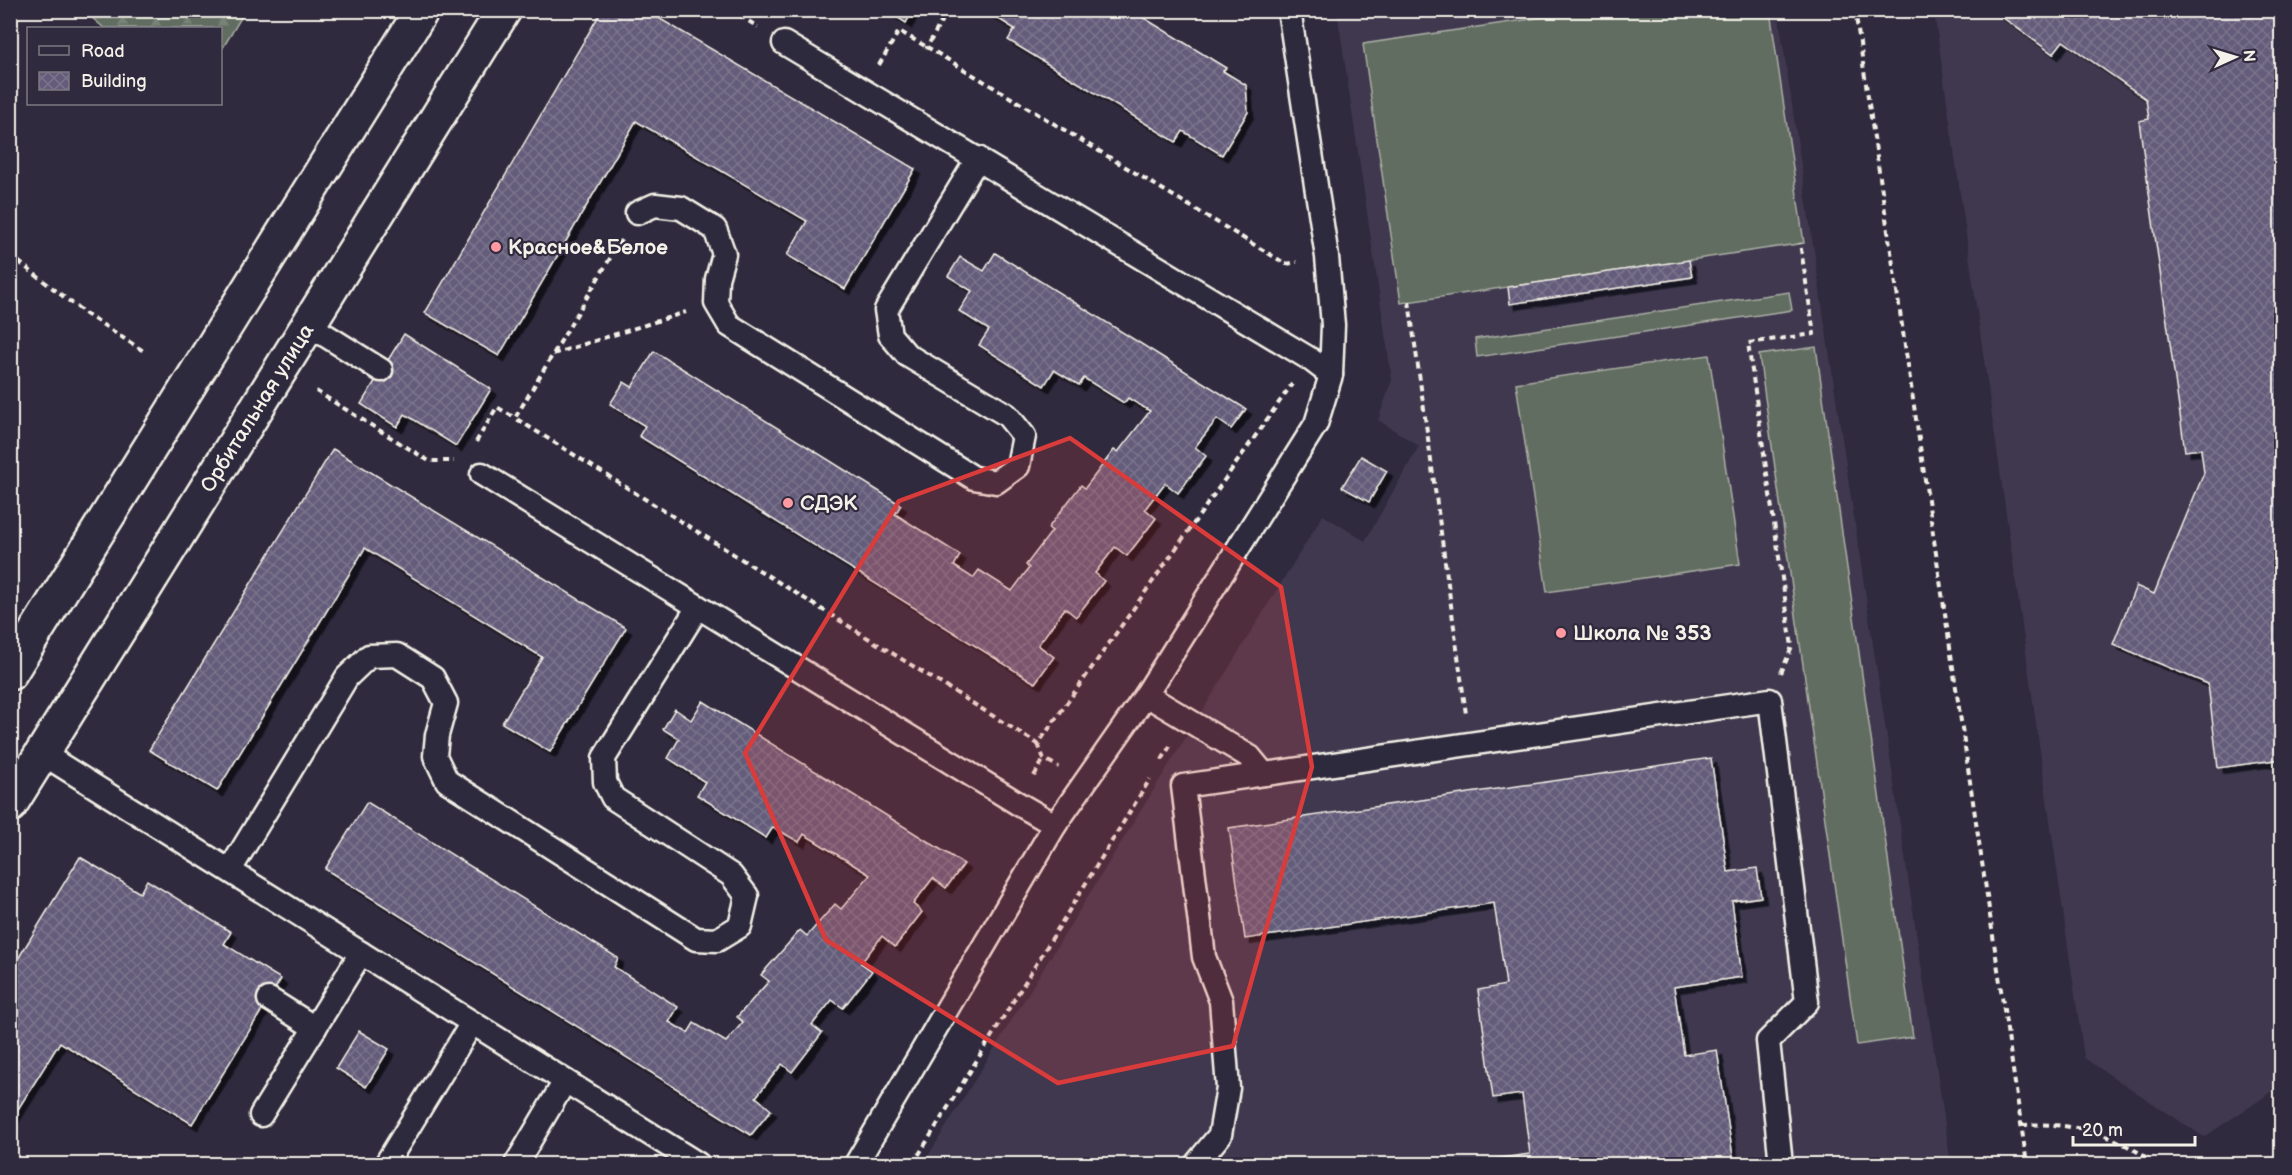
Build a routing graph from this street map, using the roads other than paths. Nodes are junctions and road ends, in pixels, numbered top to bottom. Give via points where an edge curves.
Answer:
1 (422, 10) edge
2 (504, 10) edge
3 (1289, 10) edge
4 (784, 44) dead end
5 (978, 158) junction
6 (636, 213) road end
7 (309, 326) junction
8 (381, 370) dead end
9 (1331, 375) junction
10 (473, 468) road end
11 (698, 607) junction
12 (10, 673) edge
13 (1146, 695) junction
14 (43, 754) junction
15 (1264, 774) junction
16 (10, 805) edge
17 (1055, 825) junction
18 (230, 870) junction
19 (361, 953) junction
20 (269, 999) dead end
21 (472, 1023) junction
22 (315, 1028) junction
23 (566, 1081) junction
24 (261, 1115) dead end
25 (386, 1164) edge
26 (516, 1164) edge
27 (698, 1164) edge
28 (856, 1164) edge
29 (1196, 1164) edge
30 (1782, 1164) edge

1 - 12 street
2 - 7 street, Орбитальная улица
3 - 9 lane via 1327,257 1333,325
4 - 5 lane
5 - 6 lane via 886,310 890,335 906,355 1007,415 1024,436 1018,466 996,482 974,478 729,325 716,303 724,254 715,229 681,208 655,205
5 - 9 lane
7 - 8 lane
7 - 14 street, Орбитальная улица
9 - 13 lane via 1316,424
10 - 11 lane
11 - 17 lane
11 - 18 lane via 604,758 605,782 613,798 731,874 747,896 740,926 717,940 696,939 447,781 435,756 446,703 433,678 396,655 369,656 347,677
13 - 15 lane via 1250,757
13 - 17 lane
14 - 16 street, Орбитальная улица
14 - 18 lane
15 - 29 lane via 1183,786 1204,957 1221,1001 1228,1088 1220,1135
15 - 30 lane via 1770,700 1807,1002 1768,1041
17 - 28 lane
18 - 19 lane
19 - 21 lane
19 - 22 lane
20 - 22 lane
21 - 23 lane
21 - 25 lane
22 - 24 lane
23 - 26 lane
23 - 27 lane

